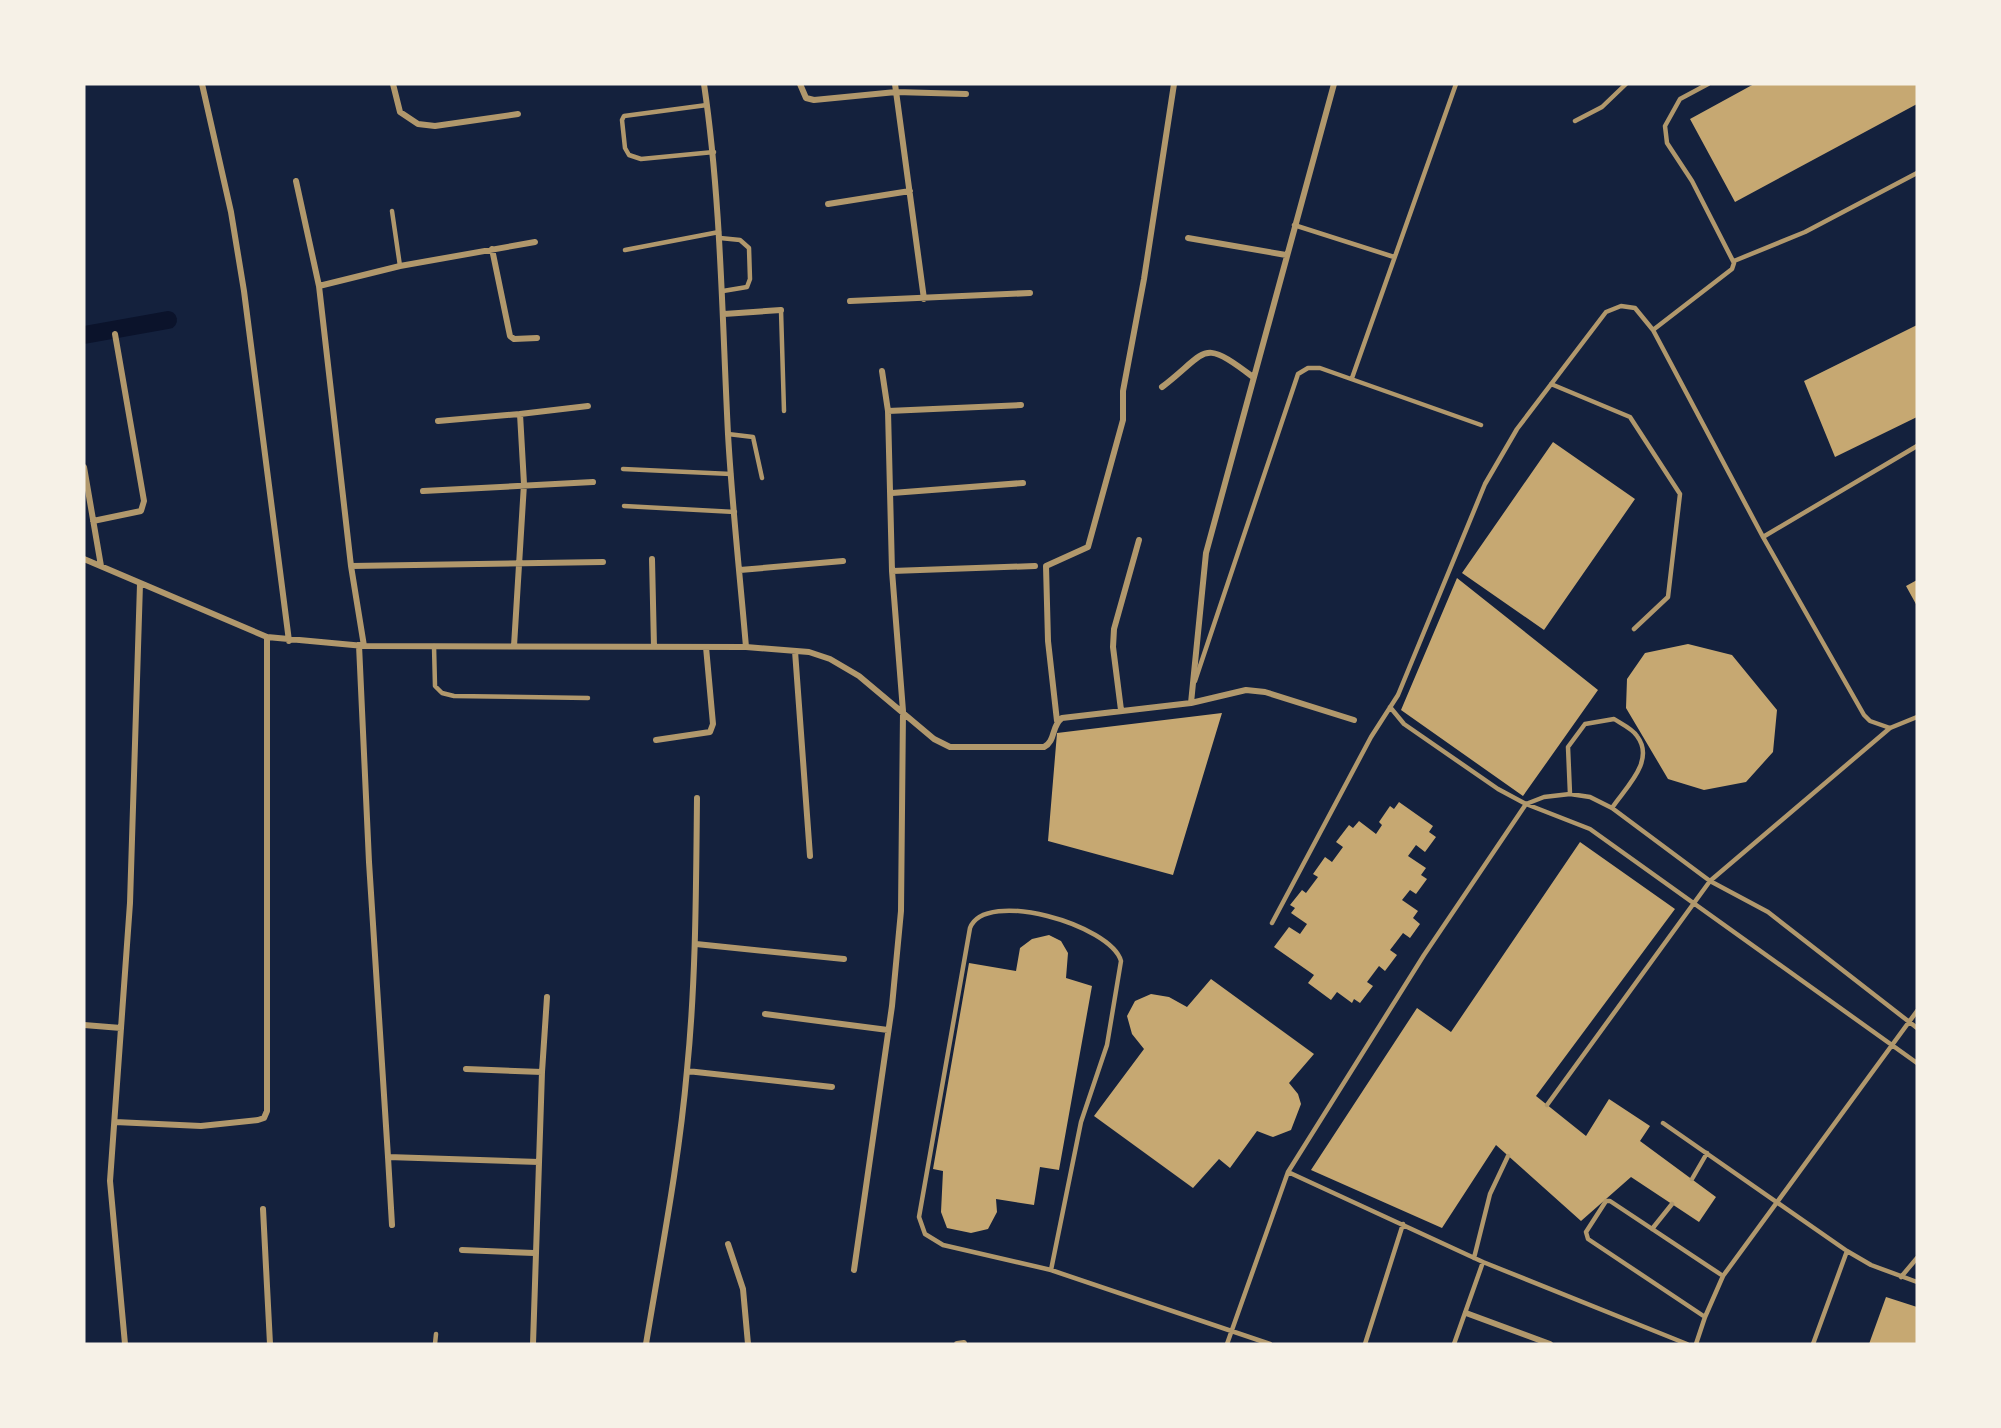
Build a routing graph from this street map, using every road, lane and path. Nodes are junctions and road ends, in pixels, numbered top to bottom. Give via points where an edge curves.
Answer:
1 (202, 84) edge
2 (393, 84) edge
3 (704, 84) edge
4 (800, 84) edge
5 (895, 84) edge
6 (1174, 84) edge
7 (1334, 84) edge
8 (1456, 84) edge
9 (1626, 84) edge
10 (1708, 84) edge
11 (896, 92) junction
12 (966, 94) dead end
13 (707, 105) junction
14 (518, 114) dead end
15 (1575, 121) dead end
16 (714, 152) junction
17 (1917, 173) edge
18 (296, 180) dead end
19 (910, 191) junction
20 (828, 204) dead end
21 (392, 211) dead end
22 (1294, 225) junction
23 (720, 235) junction
24 (1188, 238) dead end
25 (535, 242) dead end
26 (492, 249) junction
27 (625, 250) dead end
28 (1286, 255) junction
29 (1394, 257) junction
30 (1734, 261) junction
31 (400, 266) junction
32 (319, 286) junction
33 (723, 291) junction
34 (1030, 293) dead end
35 (924, 299) junction
36 (850, 301) dead end
37 (781, 310) joint
38 (724, 314) junction
39 (1653, 330) junction
40 (114, 334) dead end
41 (537, 338) dead end
42 (882, 371) dead end
43 (1253, 377) junction
44 (1352, 378) junction
45 (1551, 384) junction
46 (1162, 387) dead end
47 (1021, 405) dead end
48 (588, 406) dead end
49 (784, 411) dead end
50 (888, 411) junction
51 (520, 414) junction
52 (438, 421) dead end
53 (1481, 425) dead end
54 (728, 435) junction
55 (1917, 446) edge
56 (84, 467) edge
57 (623, 469) dead end
58 (731, 474) junction
59 (762, 478) dead end
60 (593, 482) dead end
61 (1023, 483) dead end
62 (524, 484) junction
63 (423, 490) dead end
64 (892, 493) junction
65 (624, 506) dead end
66 (735, 512) junction
67 (93, 521) junction
68 (1763, 537) junction
69 (1139, 540) dead end
70 (84, 559) edge
71 (652, 559) dead end
72 (843, 561) dead end
73 (603, 562) dead end
74 (520, 564) junction
75 (101, 566) junction
76 (351, 566) junction
77 (1035, 566) dead end
78 (740, 570) junction
79 (892, 571) junction
80 (140, 584) junction
81 (1634, 629) dead end
82 (267, 638) junction
83 (289, 641) junction
84 (362, 646) junction
85 (434, 646) junction
86 (514, 646) junction
87 (654, 647) junction
88 (706, 647) junction
89 (746, 647) junction
90 (795, 651) junction
91 (1191, 689) junction
92 (588, 698) dead end
93 (1191, 703) junction
94 (1390, 707) junction
95 (1121, 710) junction
96 (903, 711) junction
97 (1917, 717) edge
98 (1354, 720) dead end
99 (1057, 721) junction
100 (1890, 728) junction
101 (656, 740) dead end
102 (1570, 794) junction
103 (697, 798) dead end
104 (1526, 804) junction
105 (1612, 808) junction
106 (810, 856) dead end
107 (1710, 881) junction
108 (1694, 903) junction
109 (1272, 923) dead end
110 (696, 944) junction
111 (844, 959) dead end
112 (547, 997) dead end
113 (1917, 1011) edge
114 (765, 1014) dead end
115 (1909, 1022) junction
116 (84, 1025) edge
117 (121, 1028) junction
118 (1917, 1028) edge
119 (888, 1030) junction
120 (1892, 1045) junction
121 (1917, 1063) edge
122 (466, 1069) dead end
123 (687, 1071) junction
124 (542, 1072) junction
125 (831, 1087) dead end
126 (1547, 1105) dead end
127 (115, 1122) junction
128 (1663, 1123) dead end
129 (1707, 1153) junction
130 (1508, 1156) dead end
131 (388, 1157) junction
132 (538, 1162) junction
133 (1288, 1172) junction
134 (1692, 1179) dead end
135 (1777, 1202) junction
136 (1672, 1204) dead end
137 (263, 1209) dead end
138 (1403, 1224) junction
139 (392, 1225) dead end
140 (1652, 1229) junction
141 (728, 1244) dead end
142 (462, 1250) dead end
143 (1847, 1251) junction
144 (534, 1252) junction
145 (1474, 1258) junction
146 (1917, 1258) edge
147 (1483, 1262) junction
148 (854, 1270) dead end
149 (1051, 1270) junction
150 (1723, 1276) junction
151 (1901, 1277) junction
152 (1917, 1282) edge
153 (1466, 1313) junction
154 (1704, 1317) junction
155 (1232, 1330) junction
156 (436, 1334) dead end
157 (964, 1343) edge
158 (125, 1344) edge
159 (270, 1344) edge
160 (435, 1344) edge
161 (533, 1344) edge
162 (646, 1344) edge
163 (748, 1344) edge
164 (957, 1344) edge
165 (1227, 1344) edge
166 (1270, 1344) edge
167 (1365, 1344) edge
168 (1454, 1344) edge
169 (1550, 1344) edge
170 (1687, 1344) edge
171 (1696, 1344) edge
172 (1813, 1344) edge

1 - 83 street via 244,291
2 - 14 street via 400,112 418,124 435,126
3 - 13 street
4 - 11 street via 806,98 814,100
5 - 11 street
6 - 99 street via 1123,391 1124,420 1088,547 1046,566 1048,641
7 - 22 street
8 - 29 lane
9 - 15 lane via 1602,107
10 - 30 lane via 1680,99 1665,126 1667,143
11 - 12 street
11 - 19 street
13 - 16 street
13 - 16 lane via 624,116 624,148 628,155 641,159
16 - 23 street
17 - 30 lane via 1804,232
18 - 32 street
19 - 20 street
19 - 35 street
21 - 31 lane
22 - 28 street
22 - 29 lane
23 - 27 lane
23 - 33 street
23 - 33 lane via 740,240 749,248 747,287
24 - 28 street
25 - 26 street
26 - 31 street
26 - 41 street via 510,336
28 - 43 street
29 - 44 lane
30 - 39 lane via 1732,269
31 - 32 street
32 - 76 street
33 - 38 street
34 - 35 street
35 - 36 street
37 - 38 street
37 - 49 lane
38 - 54 street
39 - 45 lane via 1635,308 1621,306 1606,312
39 - 68 lane
40 - 67 street via 144,501 141,511
42 - 50 street
43 - 46 street via 1224,355 1209,352 1199,354
43 - 91 street via 1206,553
44 - 53 lane
44 - 91 lane via 1320,368 1308,368 1298,375
45 - 81 lane via 1630,417 1680,494 1668,597
45 - 94 lane via 1517,429 1485,484
47 - 50 street
48 - 51 street
50 - 64 street
51 - 52 street
51 - 62 street
54 - 58 street
54 - 59 lane via 753,437
55 - 68 lane
56 - 67 street
57 - 58 lane
58 - 66 street
60 - 62 street
61 - 64 street
62 - 63 street
62 - 74 street
64 - 79 street
65 - 66 lane
66 - 78 street
67 - 75 street
68 - 100 lane via 1864,715
69 - 95 street via 1113,638
70 - 75 street
71 - 87 street
72 - 78 street
73 - 74 street
74 - 76 street
74 - 86 street
75 - 80 street
76 - 84 street
77 - 79 street
78 - 89 street
79 - 96 street
80 - 82 street
80 - 117 street via 137,749
82 - 83 street
82 - 127 street via 267,1112 258,1120 201,1126
83 - 84 street
84 - 85 street
84 - 131 street via 369,862
85 - 86 street
85 - 92 lane via 435,686 442,693
86 - 87 street
87 - 88 street
88 - 89 street
88 - 101 street via 710,732
89 - 90 street
90 - 96 street via 830,659
90 - 106 street
91 - 93 street
93 - 95 street
93 - 98 street via 1246,690 1266,692
94 - 104 lane via 1404,724
94 - 109 lane
95 - 99 street via 1073,715
96 - 99 street via 934,739 951,747 1048,746
96 - 119 street via 901,910
97 - 100 lane
100 - 107 lane
102 - 104 lane
102 - 105 lane via 1590,797
102 - 105 lane via 1568,747 1585,724 1614,719 1637,735 1643,764
103 - 110 street
104 - 108 lane via 1590,829
104 - 133 lane via 1424,955
105 - 107 lane
107 - 108 lane
107 - 115 lane via 1768,912
108 - 120 lane
108 - 126 lane
110 - 111 street
110 - 123 street
112 - 124 street
113 - 115 lane
114 - 119 street
115 - 118 lane
115 - 120 lane
116 - 117 street
117 - 127 street
119 - 148 street
120 - 121 lane
120 - 135 lane
122 - 124 street
123 - 125 street
123 - 162 street via 676,1166
124 - 132 street
127 - 158 street via 111,1206
128 - 129 lane
129 - 134 lane
129 - 135 lane
130 - 145 lane via 1490,1194
131 - 132 street
131 - 139 street
132 - 144 street
133 - 138 lane
133 - 155 lane
135 - 143 lane
135 - 150 lane
136 - 140 lane
137 - 159 street
138 - 145 lane
138 - 167 lane
140 - 150 lane
140 - 154 lane via 1607,1201 1585,1233 1588,1239
141 - 163 street via 743,1289
142 - 144 street
143 - 151 lane
143 - 172 lane
144 - 161 street
145 - 147 lane
146 - 151 lane
147 - 153 lane
147 - 170 lane
149 - 149 lane via 943,1245 930,1239 919,1223 970,928 985,913 1022,912 1075,926 1112,945 1121,961 1107,1045 1081,1122
149 - 155 lane
150 - 154 lane
151 - 152 lane
153 - 168 lane
153 - 169 street
154 - 171 lane
155 - 165 lane
155 - 166 lane
156 - 160 lane
157 - 164 street

